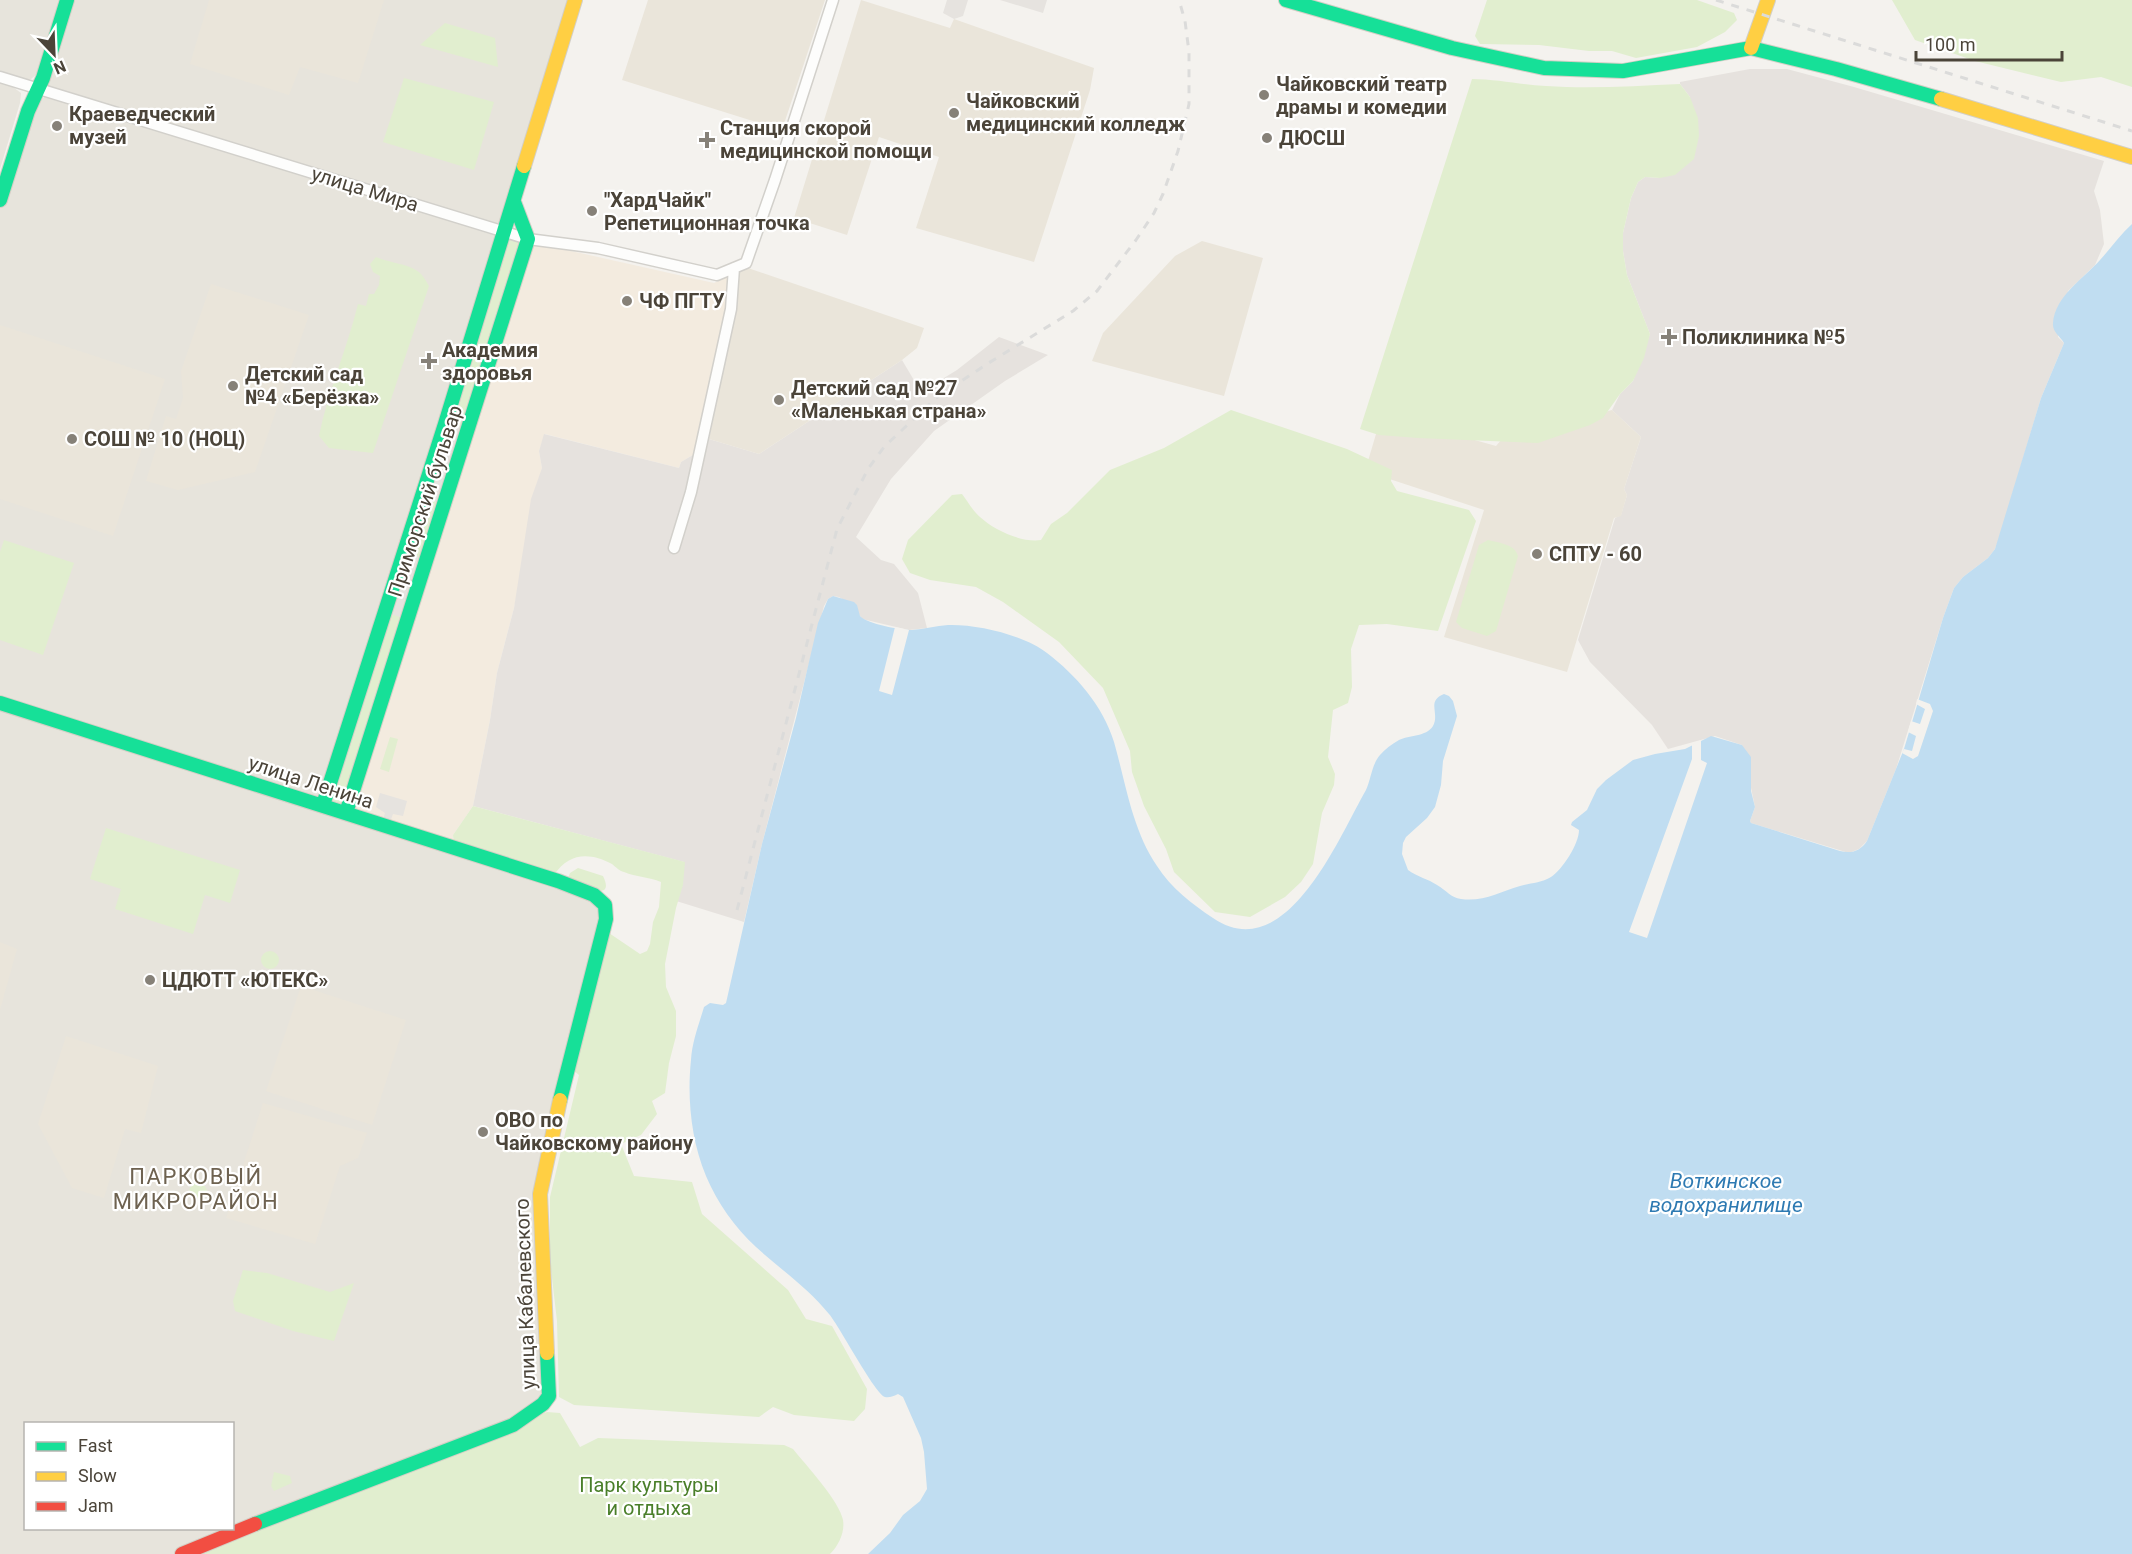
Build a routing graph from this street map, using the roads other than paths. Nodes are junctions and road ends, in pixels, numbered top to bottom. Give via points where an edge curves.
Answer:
1 (67, 0) edge
2 (575, 0) edge
3 (833, 0) edge
4 (1286, 0) edge
5 (1768, 0) edge
6 (1751, 48) junction
7 (0, 77) edge
8 (37, 89) junction
9 (2132, 157) edge
10 (0, 200) edge
11 (514, 202) junction
12 (505, 232) junction
13 (528, 238) junction
14 (734, 268) junction
15 (674, 548) dead end
16 (0, 704) edge
17 (322, 805) junction
18 (346, 813) junction
19 (605, 905) joint
20 (182, 1554) edge

1 - 8 street
2 - 11 street, Приморский бульвар
3 - 14 street via 746,263
4 - 6 street via 1452,48 1544,68 1623,71
5 - 6 street
6 - 9 street via 2003,116
7 - 8 street, улица Мира
8 - 10 street
8 - 12 street, улица Мира
11 - 12 street, Приморский бульвар
11 - 13 street
12 - 13 street, улица Мира
12 - 17 street, Приморский бульвар
13 - 14 street, улица Мира via 598,248 717,275
13 - 18 street, Приморский бульвар
14 - 15 street via 729,321 691,492
16 - 17 street, улица Ленина
17 - 18 street, улица Ленина
18 - 19 street, улица Ленина via 558,881 594,895
19 - 20 street, улица Кабалевского via 606,919 540,1194 549,1396 513,1425

